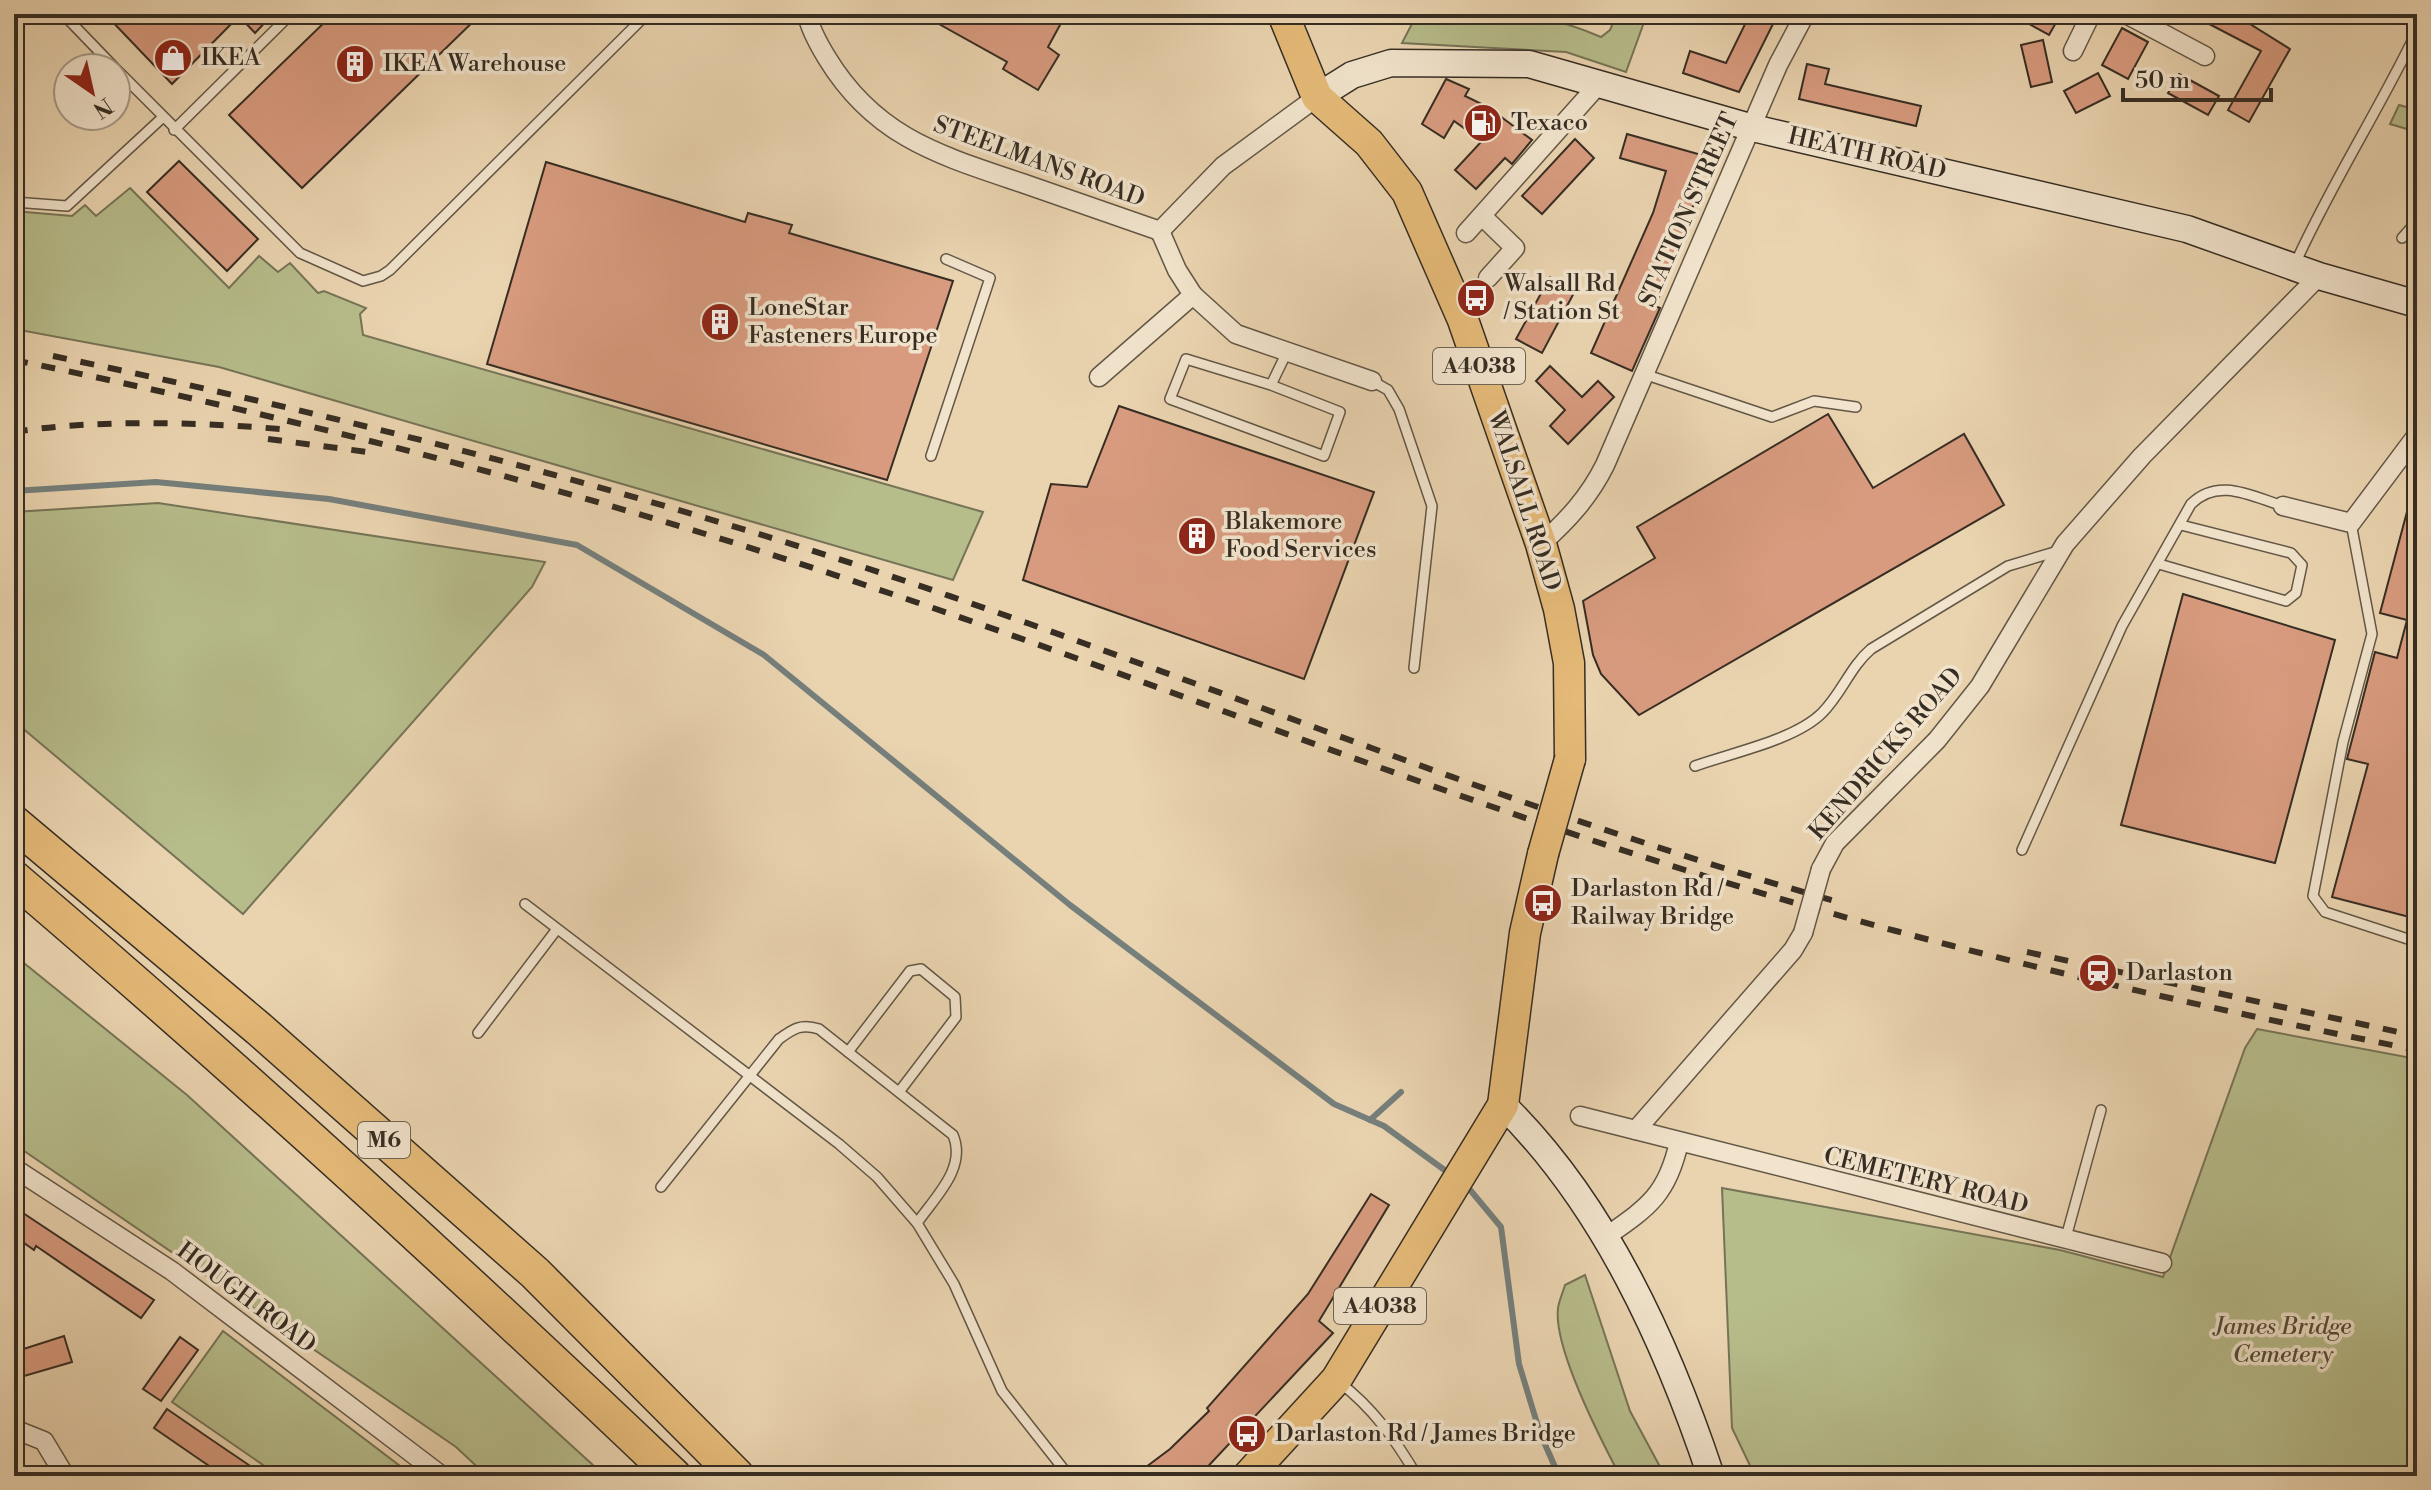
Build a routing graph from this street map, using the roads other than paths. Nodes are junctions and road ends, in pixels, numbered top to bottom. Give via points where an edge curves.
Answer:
1 (63, 14) edge
2 (291, 14) edge
3 (647, 14) edge
4 (1283, 14) edge
5 (1805, 14) edge
6 (2091, 14) edge
7 (2126, 14) edge
8 (807, 16) edge
9 (2417, 31) edge
10 (2073, 51) dead end
11 (100, 52) edge
12 (2205, 56) dead end
13 (1599, 84) junction
14 (132, 85) edge
15 (1317, 97) junction
16 (162, 118) junction
17 (1753, 128) junction
18 (174, 130) junction
19 (14, 202) edge
20 (1482, 216) junction
21 (2417, 221) edge
22 (1160, 231) junction
23 (1466, 233) dead end
24 (2402, 238) dead end
25 (946, 259) dead end
26 (2293, 268) junction
27 (2319, 276) junction
28 (1488, 278) dead end
29 (1193, 295) junction
30 (2417, 304) edge
31 (1286, 354) junction
32 (1644, 374) junction
33 (1099, 377) dead end
34 (1372, 381) joint
35 (1271, 385) junction
36 (1856, 407) dead end
37 (2417, 435) edge
38 (931, 456) dead end
39 (2283, 506) joint
40 (2351, 523) junction
41 (2181, 525) junction
42 (1541, 544) junction
43 (2062, 550) junction
44 (2159, 564) junction
45 (1414, 668) dead end
46 (1695, 766) dead end
47 (14, 823) edge
48 (2022, 850) dead end
49 (14, 878) edge
50 (525, 904) dead end
51 (557, 929) junction
52 (2417, 942) edge
53 (478, 1033) dead end
54 (848, 1052) junction
55 (749, 1075) junction
56 (899, 1092) junction
57 (1503, 1105) junction
58 (2101, 1110) dead end
59 (1580, 1116) dead end
60 (1636, 1130) junction
61 (1679, 1142) junction
62 (14, 1168) edge
63 (661, 1187) dead end
64 (917, 1223) junction
65 (1604, 1238) junction
66 (2065, 1241) junction
67 (2162, 1263) dead end
68 (1336, 1380) junction
69 (14, 1429) edge
70 (65, 1476) edge
71 (442, 1476) edge
72 (674, 1476) edge
73 (737, 1476) edge
74 (1069, 1476) edge
75 (1248, 1476) edge
76 (1417, 1476) edge
77 (1711, 1476) edge

1 - 11 lane
2 - 18 lane
3 - 18 lane via 390,270 373,280 348,276 300,253
4 - 15 main road, WALSALL ROAD / A4038
5 - 17 street, STATION STREET
6 - 10 street
7 - 12 street
8 - 22 street, STEELMANS ROAD via 826,56 858,101 909,141
9 - 26 lane
13 - 15 street, HEATH ROAD via 1529,64 1391,63 1352,75
13 - 17 street, HEATH ROAD
13 - 20 street
14 - 16 lane
15 - 22 street, STEELMANS ROAD via 1223,166
15 - 42 main road, WALSALL ROAD / A4038 via 1389,165 1423,224 1463,320
16 - 18 lane
16 - 19 lane via 67,206
17 - 26 street, HEATH ROAD via 2187,229
17 - 32 street, STATION STREET
20 - 23 street
20 - 28 street via 1515,248
21 - 24 lane
22 - 29 street
25 - 38 lane via 990,278
26 - 27 street, HEATH ROAD
27 - 30 street, HEATH ROAD
27 - 43 street, KENDRICKS ROAD via 2142,456
29 - 31 street via 1236,334
29 - 33 street
31 - 34 street
31 - 35 lane
32 - 36 lane via 1772,417 1814,401
32 - 42 street, STATION STREET via 1593,489
34 - 45 lane via 1388,390 1399,409 1432,506
35 - 35 lane via 1340,412 1324,456 1170,399 1186,359
37 - 40 street
39 - 40 street
39 - 41 lane via 2214,489 2191,504
40 - 52 lane via 2372,634 2343,742 2313,896 2325,912
41 - 44 lane
41 - 44 lane via 2291,553 2302,565 2296,593 2286,601
42 - 57 main road, WALSALL ROAD / A4038, bridge via 1569,663 1570,759 1525,933
43 - 46 lane via 2008,566 1871,649 1857,661 1833,701 1800,728
43 - 60 street, KENDRICKS ROAD, bridge via 1980,686 1937,740 1835,843 1793,950
44 - 48 lane via 2122,626
47 - 73 highway, M6 via 259,1029 535,1273
49 - 72 highway, M6 via 219,1053
50 - 51 lane
51 - 53 lane
51 - 55 lane
54 - 55 lane via 819,1029 795,1027
54 - 56 lane
54 - 56 lane via 910,971 921,969 955,997 956,1017
55 - 63 lane
55 - 64 lane via 877,1177
56 - 64 lane via 953,1135 958,1147 957,1161
57 - 65 street via 1535,1136
57 - 68 main road, A4038
58 - 66 lane
59 - 60 street, CEMETERY ROAD
60 - 61 street, CEMETERY ROAD
61 - 65 street via 1665,1188 1654,1203
61 - 66 street, CEMETERY ROAD
62 - 71 street, HOUGH ROAD via 172,1271
64 - 74 lane via 954,1284 1002,1391
65 - 77 street via 1676,1380
66 - 67 street, CEMETERY ROAD
68 - 75 main road, A4038
68 - 76 lane via 1369,1407
69 - 70 street via 44,1441

